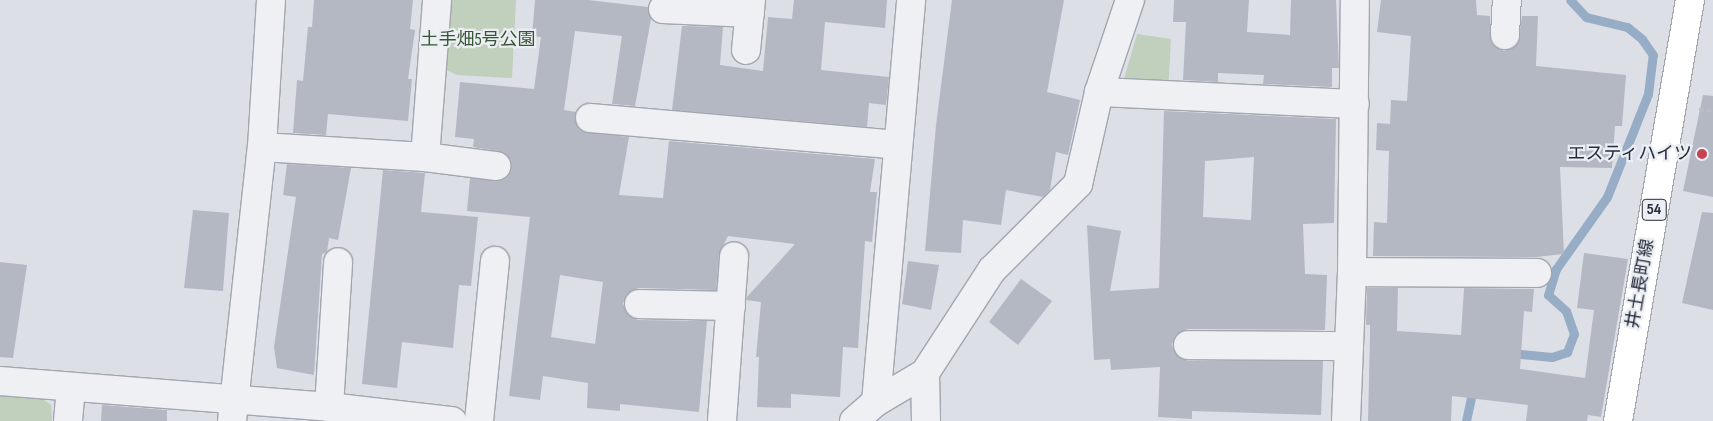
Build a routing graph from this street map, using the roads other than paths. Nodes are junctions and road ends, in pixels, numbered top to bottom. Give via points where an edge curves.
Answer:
1 (271, 0) edge
2 (437, 0) edge
3 (911, 0) edge
4 (1130, 0) edge
5 (1355, 0) edge
6 (1507, 0) edge
7 (1690, 0) edge
8 (751, 6) edge
9 (663, 9) dead end
10 (1506, 35) dead end
11 (746, 50) dead end
12 (1099, 92) junction
13 (1355, 104) junction
14 (590, 118) dead end
15 (898, 145) junction
16 (262, 146) junction
17 (425, 157) junction
18 (496, 166) dead end
19 (734, 256) dead end
20 (495, 261) dead end
21 (338, 262) dead end
22 (1352, 272) junction
23 (1537, 273) dead end
24 (639, 304) dead end
25 (731, 306) junction
26 (1188, 345) dead end
27 (1349, 346) junction
28 (925, 373) junction
29 (0, 381) edge
30 (71, 387) junction
31 (876, 402) junction
32 (329, 407) junction
33 (233, 410) edge
34 (68, 421) edge
35 (452, 421) edge
36 (479, 421) edge
37 (722, 421) edge
38 (854, 421) edge
39 (926, 421) edge
40 (1346, 421) edge
41 (1618, 421) edge

1 - 16 street
2 - 17 street
3 - 15 street
4 - 12 street
5 - 13 street
6 - 10 street
7 - 41 main road, 井土長町線 / 54
8 - 9 street
8 - 11 street
12 - 13 street
12 - 28 street via 1078,184 992,270
13 - 22 street
14 - 15 street
15 - 31 street
16 - 17 street
16 - 33 street
17 - 18 street
19 - 25 street
20 - 36 street
21 - 32 street
22 - 23 street
22 - 27 street
24 - 25 street
25 - 37 street
26 - 27 street
27 - 40 street
28 - 31 street
28 - 39 street
29 - 30 street
30 - 33 street
30 - 34 street
31 - 38 street
32 - 33 street
32 - 35 street

